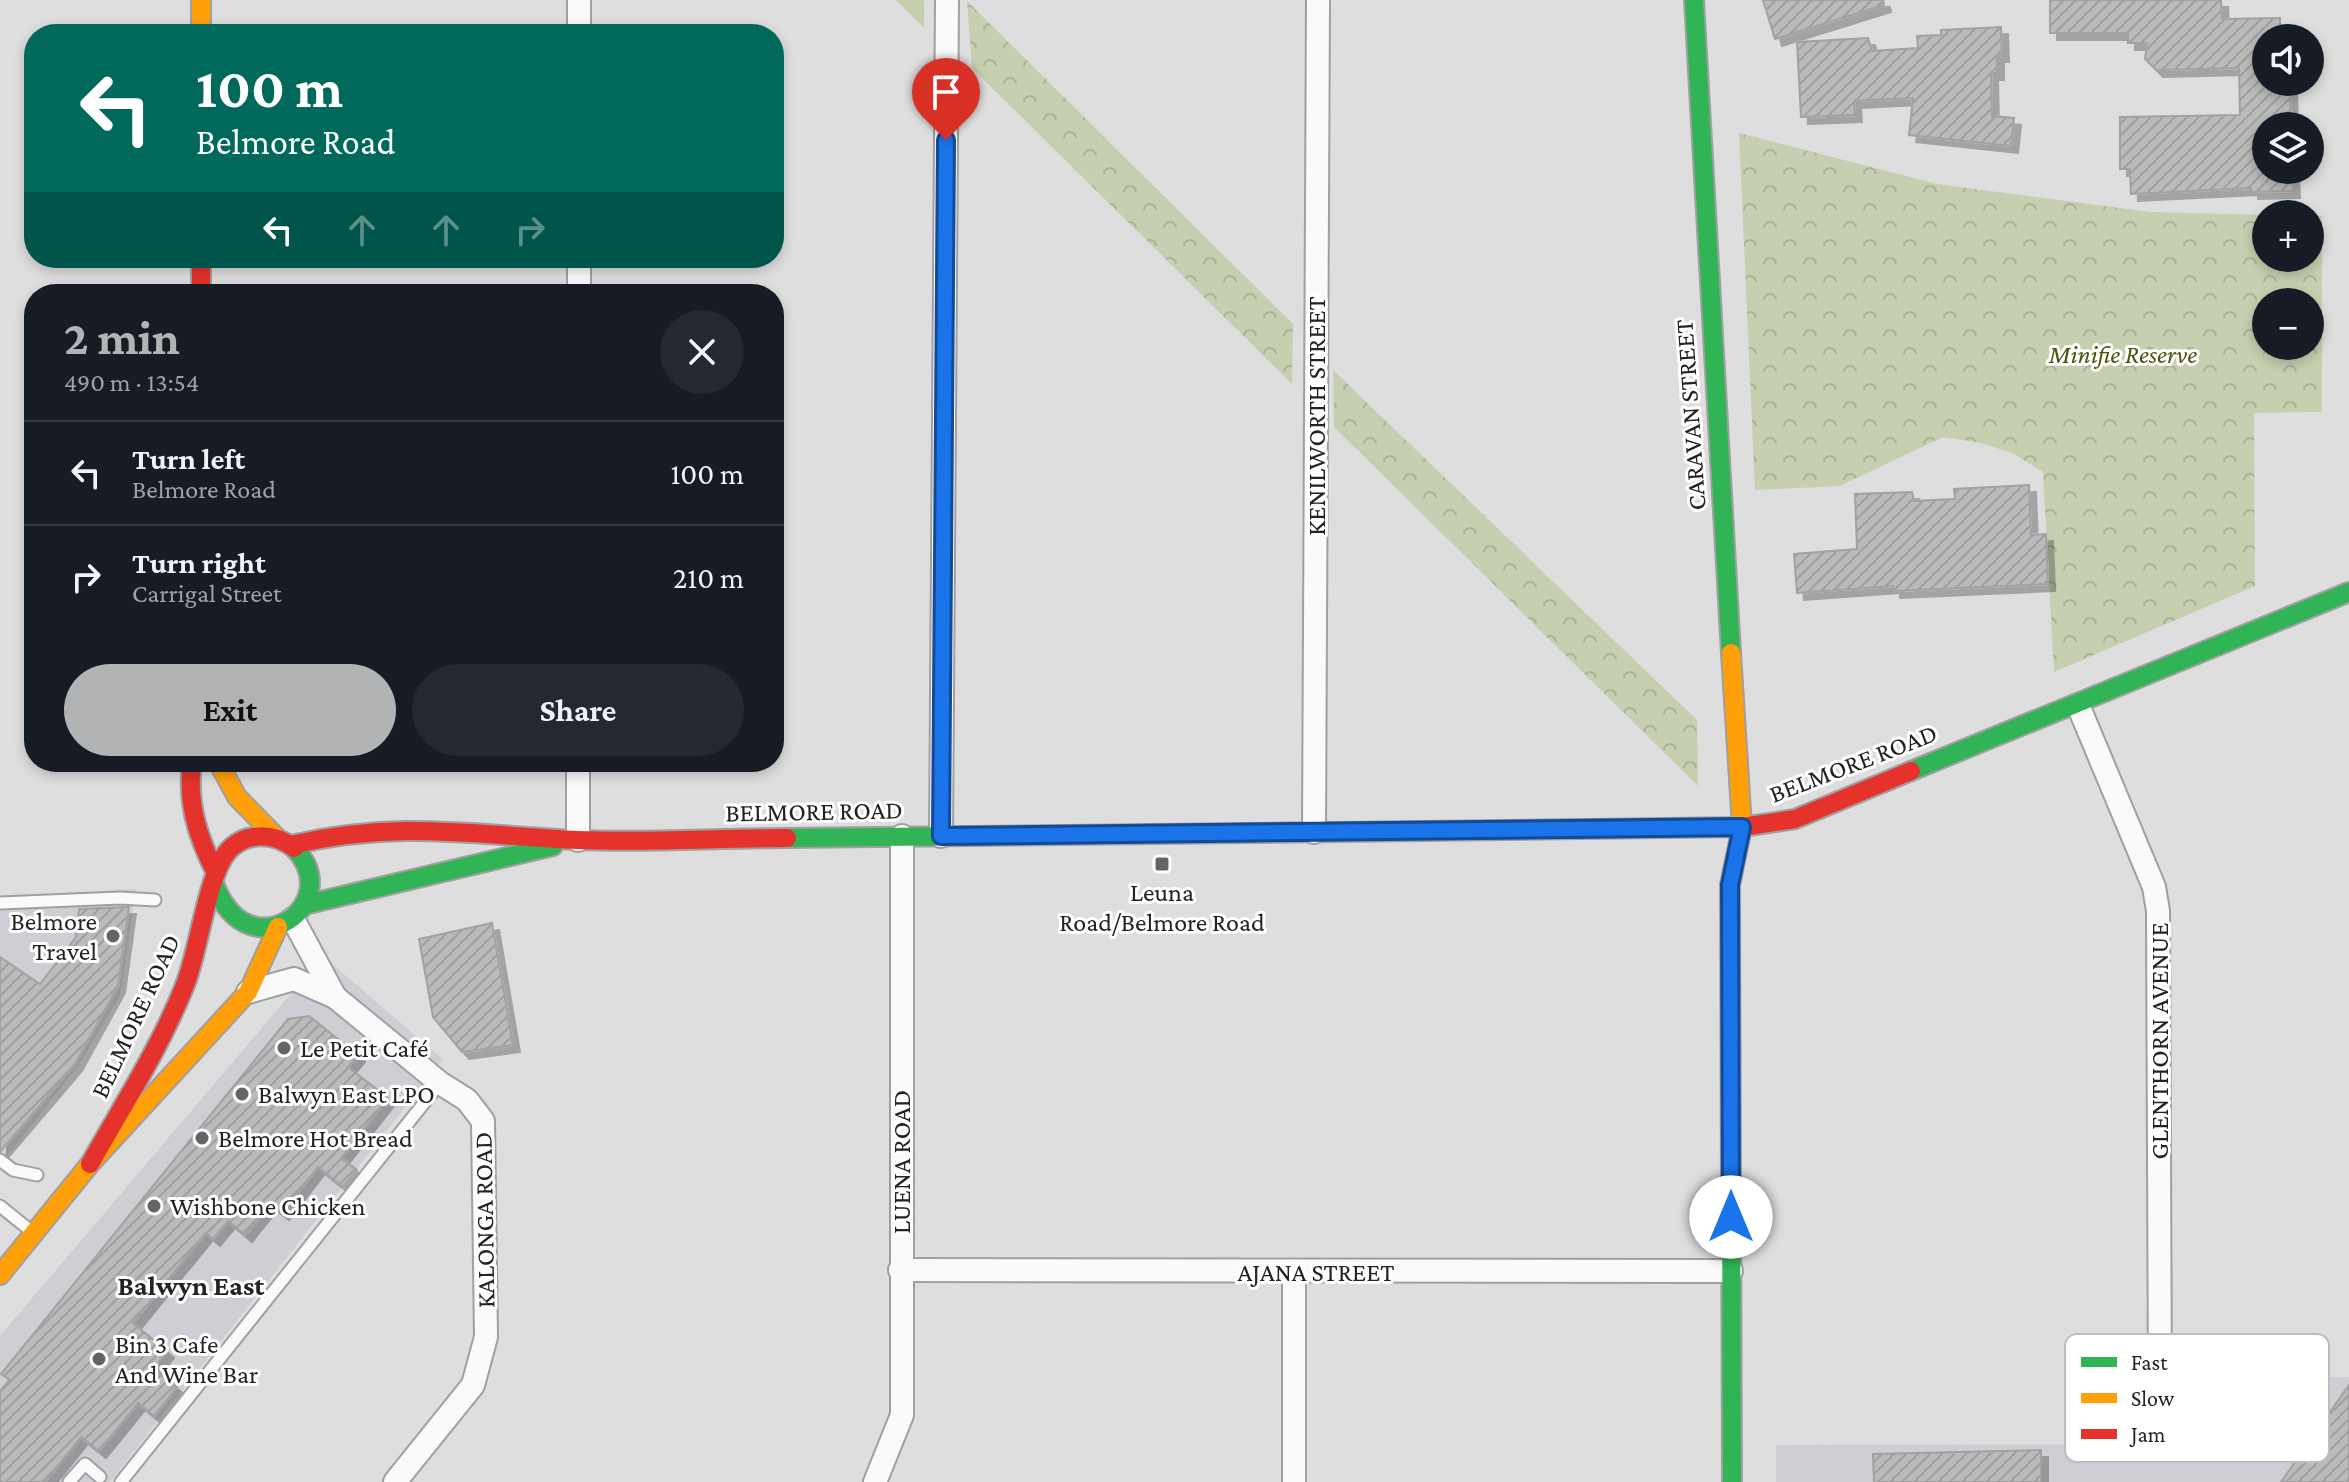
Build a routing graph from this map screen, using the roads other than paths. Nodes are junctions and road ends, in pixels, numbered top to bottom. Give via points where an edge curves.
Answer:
1 (201, 0) edge
2 (579, 0) edge
3 (947, 0) edge
4 (1318, 0) edge
5 (1694, 0) edge
6 (201, 24) edge
7 (579, 24) edge
8 (2349, 592) edge
9 (2078, 705) junction
10 (191, 772) edge
11 (223, 772) edge
12 (578, 772) edge
13 (1742, 827) junction
14 (1314, 832) junction
15 (902, 836) junction
16 (941, 836) junction
17 (578, 840) junction
18 (284, 841) junction
19 (216, 879) junction
20 (155, 900) dead end
21 (0, 903) edge
22 (292, 917) junction
23 (248, 992) junction
24 (335, 997) junction
25 (440, 1083) junction
26 (0, 1160) edge
27 (90, 1164) junction
28 (37, 1175) dead end
29 (0, 1206) edge
30 (34, 1233) junction
31 (900, 1270) junction
32 (1731, 1271) junction
33 (1294, 1272) junction
34 (0, 1275) edge
35 (2160, 1334) edge
36 (100, 1477) dead end
37 (69, 1482) edge
38 (121, 1482) edge
39 (395, 1482) edge
40 (875, 1482) edge
41 (1294, 1482) edge
42 (1732, 1482) edge

1 - 6 main road
2 - 7 street
3 - 16 street
4 - 14 street, KENILWORTH STREET
5 - 13 main road, CARAVAN STREET
8 - 9 main road, BELMORE ROAD
9 - 13 main road, BELMORE ROAD via 1795,819
9 - 35 street, GLENTHORN AVENUE via 2154,887 2158,911
10 - 19 main road via 192,822
11 - 18 main road via 237,797
12 - 17 street
13 - 14 main road, BELMORE ROAD
13 - 32 main road, CARAVAN STREET via 1730,885
14 - 16 main road, BELMORE ROAD
15 - 16 main road, BELMORE ROAD
15 - 17 main road, BELMORE ROAD
15 - 31 street, LUENA ROAD
17 - 18 main road, BELMORE ROAD via 447,827 360,829
17 - 22 main road, BELMORE ROAD
18 - 19 main road, BELMORE ROAD via 263,835 239,842 228,850
18 - 22 main road, BELMORE ROAD via 303,857 309,873
19 - 22 main road, BELMORE ROAD via 222,906 236,922 257,929
19 - 27 main road, BELMORE ROAD via 195,959
20 - 21 lane
22 - 23 main road, BELMORE ROAD
22 - 24 street, KALONGA ROAD
23 - 24 street, KALONGA ROAD via 294,979
23 - 27 main road, BELMORE ROAD
24 - 25 street, KALONGA ROAD
25 - 38 lane
25 - 39 street, KALONGA ROAD via 467,1100 483,1121 486,1337 473,1385
26 - 28 lane via 13,1170
27 - 30 main road, BELMORE ROAD
29 - 30 lane
30 - 34 main road, BELMORE ROAD
31 - 33 street, AJANA STREET
31 - 40 street, LUENA ROAD via 902,1415
32 - 33 street, AJANA STREET
32 - 42 main road, CARAVAN STREET
33 - 41 street
36 - 37 lane via 85,1464

